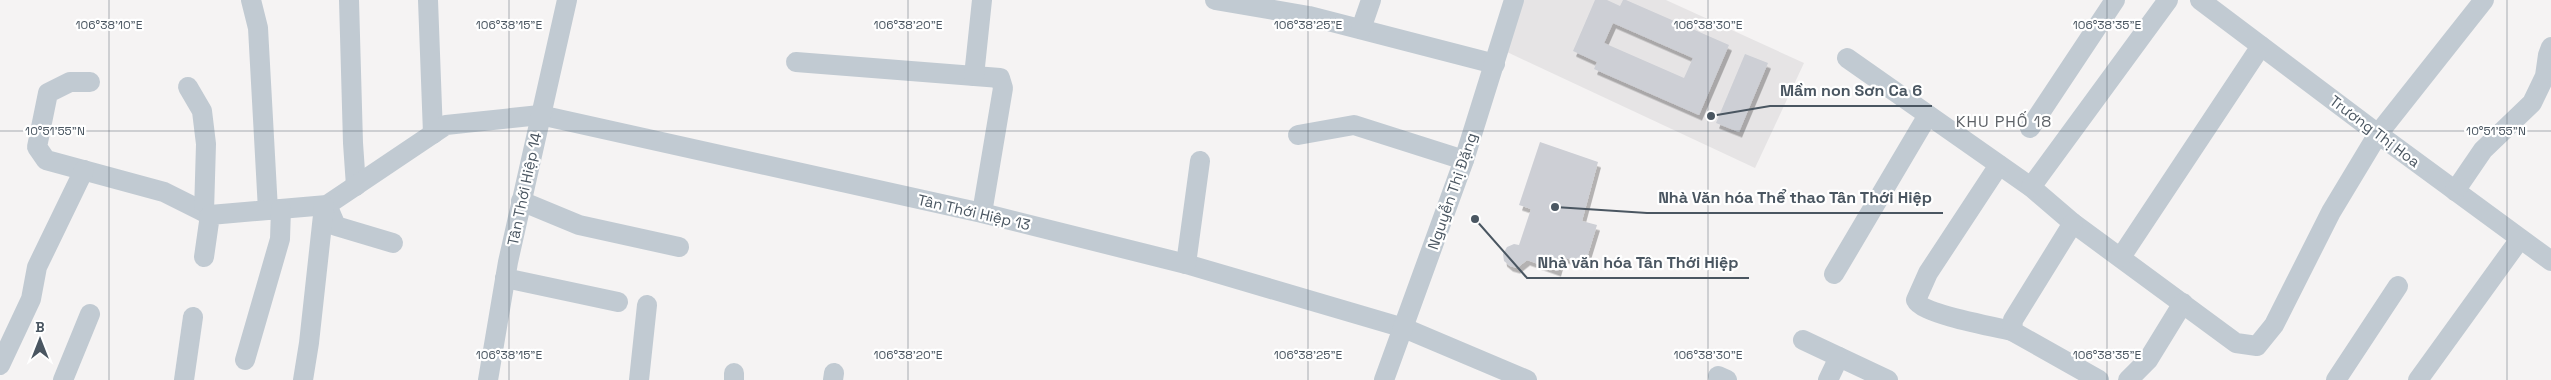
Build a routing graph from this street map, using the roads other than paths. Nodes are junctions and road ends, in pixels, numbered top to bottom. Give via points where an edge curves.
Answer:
1 (251, 0) edge
2 (349, 0) edge
3 (428, 0) edge
4 (567, 0) edge
5 (982, 0) edge
6 (1215, 0) edge
7 (1371, 0) edge
8 (1514, 0) edge
9 (2115, 0) edge
10 (2168, 0) edge
11 (2200, 0) edge
12 (2484, 0) edge
13 (1361, 29) junction
14 (2261, 46) junction
15 (2551, 48) edge
16 (1848, 58) dead end
17 (796, 62) dead end
18 (1495, 64) junction
19 (974, 76) junction
20 (90, 82) dead end
21 (188, 87) dead end
22 (540, 115) junction
23 (1928, 115) junction
24 (2030, 128) dead end
25 (433, 134) junction
26 (2378, 134) junction
27 (1298, 135) dead end
28 (1464, 160) junction
29 (1200, 161) dead end
30 (1999, 165) junction
31 (84, 170) junction
32 (356, 186) junction
33 (2031, 187) junction
34 (2455, 191) junction
35 (521, 201) junction
36 (325, 206) junction
37 (274, 210) junction
38 (982, 213) junction
39 (207, 214) junction
40 (2073, 223) junction
41 (2520, 238) junction
42 (393, 243) dead end
43 (679, 247) dead end
44 (204, 257) dead end
45 (2121, 257) junction
46 (2551, 261) edge
47 (1186, 264) junction
48 (1834, 274) dead end
49 (505, 278) junction
50 (2398, 286) dead end
51 (618, 302) dead end
52 (2183, 303) junction
53 (647, 305) dead end
54 (90, 314) dead end
55 (193, 316) dead end
56 (1404, 328) junction
57 (2012, 331) junction
58 (1803, 340) dead end
59 (3, 352) edge
60 (1838, 357) junction
61 (245, 360) dead end
62 (63, 380) edge
63 (184, 380) edge
64 (303, 380) edge
65 (488, 380) edge
66 (639, 380) edge
67 (1384, 380) edge
68 (1527, 380) edge
69 (1828, 380) edge
70 (1888, 380) edge
71 (2099, 380) edge
72 (2128, 380) edge
73 (2336, 380) edge
74 (2418, 380) edge

1 - 37 street via 258,28
2 - 32 street
3 - 25 street
4 - 22 street, Tân Thới Hiệp 14
5 - 19 street
6 - 13 street via 1309,16
7 - 13 street
8 - 18 street, Nguyễn Thị Đặng
9 - 24 street
10 - 33 street
11 - 14 street, Trương Thị Hoa
12 - 26 street
13 - 18 street
14 - 26 street, Trương Thị Hoa
14 - 45 street
15 - 34 street via 2545,76 2532,103 2483,150
16 - 23 street
17 - 19 street
18 - 28 street, Nguyễn Thị Đặng
19 - 38 street via 1000,78 1003,88
20 - 31 street via 70,82 48,93 37,146 46,160
21 - 39 street via 202,111
22 - 25 street, Tân Thới Hiệp 13 via 446,125
22 - 35 street, Tân Thới Hiệp 14
22 - 38 street, Tân Thới Hiệp 13
23 - 30 street
23 - 48 street
25 - 32 street, Tân Thới Hiệp 13
26 - 34 street, Trương Thị Hoa
26 - 52 street via 2331,212 2274,325 2257,346 2236,343
27 - 28 street via 1354,125
28 - 56 street, Nguyễn Thị Đặng
29 - 47 street
30 - 33 street
30 - 57 street via 1928,273 1916,300 1939,313
31 - 39 street via 164,192
31 - 59 street via 37,267 31,299
32 - 36 street, Tân Thới Hiệp 13
33 - 40 street
34 - 41 street, Trương Thị Hoa
35 - 43 street via 579,225
35 - 49 street, Tân Thới Hiệp 14
36 - 37 street
36 - 42 street via 336,226
36 - 64 street
37 - 39 street
37 - 61 street via 280,239
38 - 47 street, Tân Thới Hiệp 13
39 - 44 street
40 - 45 street
40 - 57 street via 2013,320
41 - 46 street, Trương Thị Hoa
41 - 74 street
45 - 52 street
47 - 56 street, Tân Thới Hiệp 13
49 - 51 street
49 - 65 street, Tân Thới Hiệp 14
50 - 73 street
52 - 72 street via 2148,360
53 - 66 street
54 - 62 street
55 - 63 street
56 - 67 street, Nguyễn Thị Đặng
56 - 68 street, Tân Thới Hiệp 13
57 - 71 street
58 - 60 street
60 - 69 street
60 - 70 street

